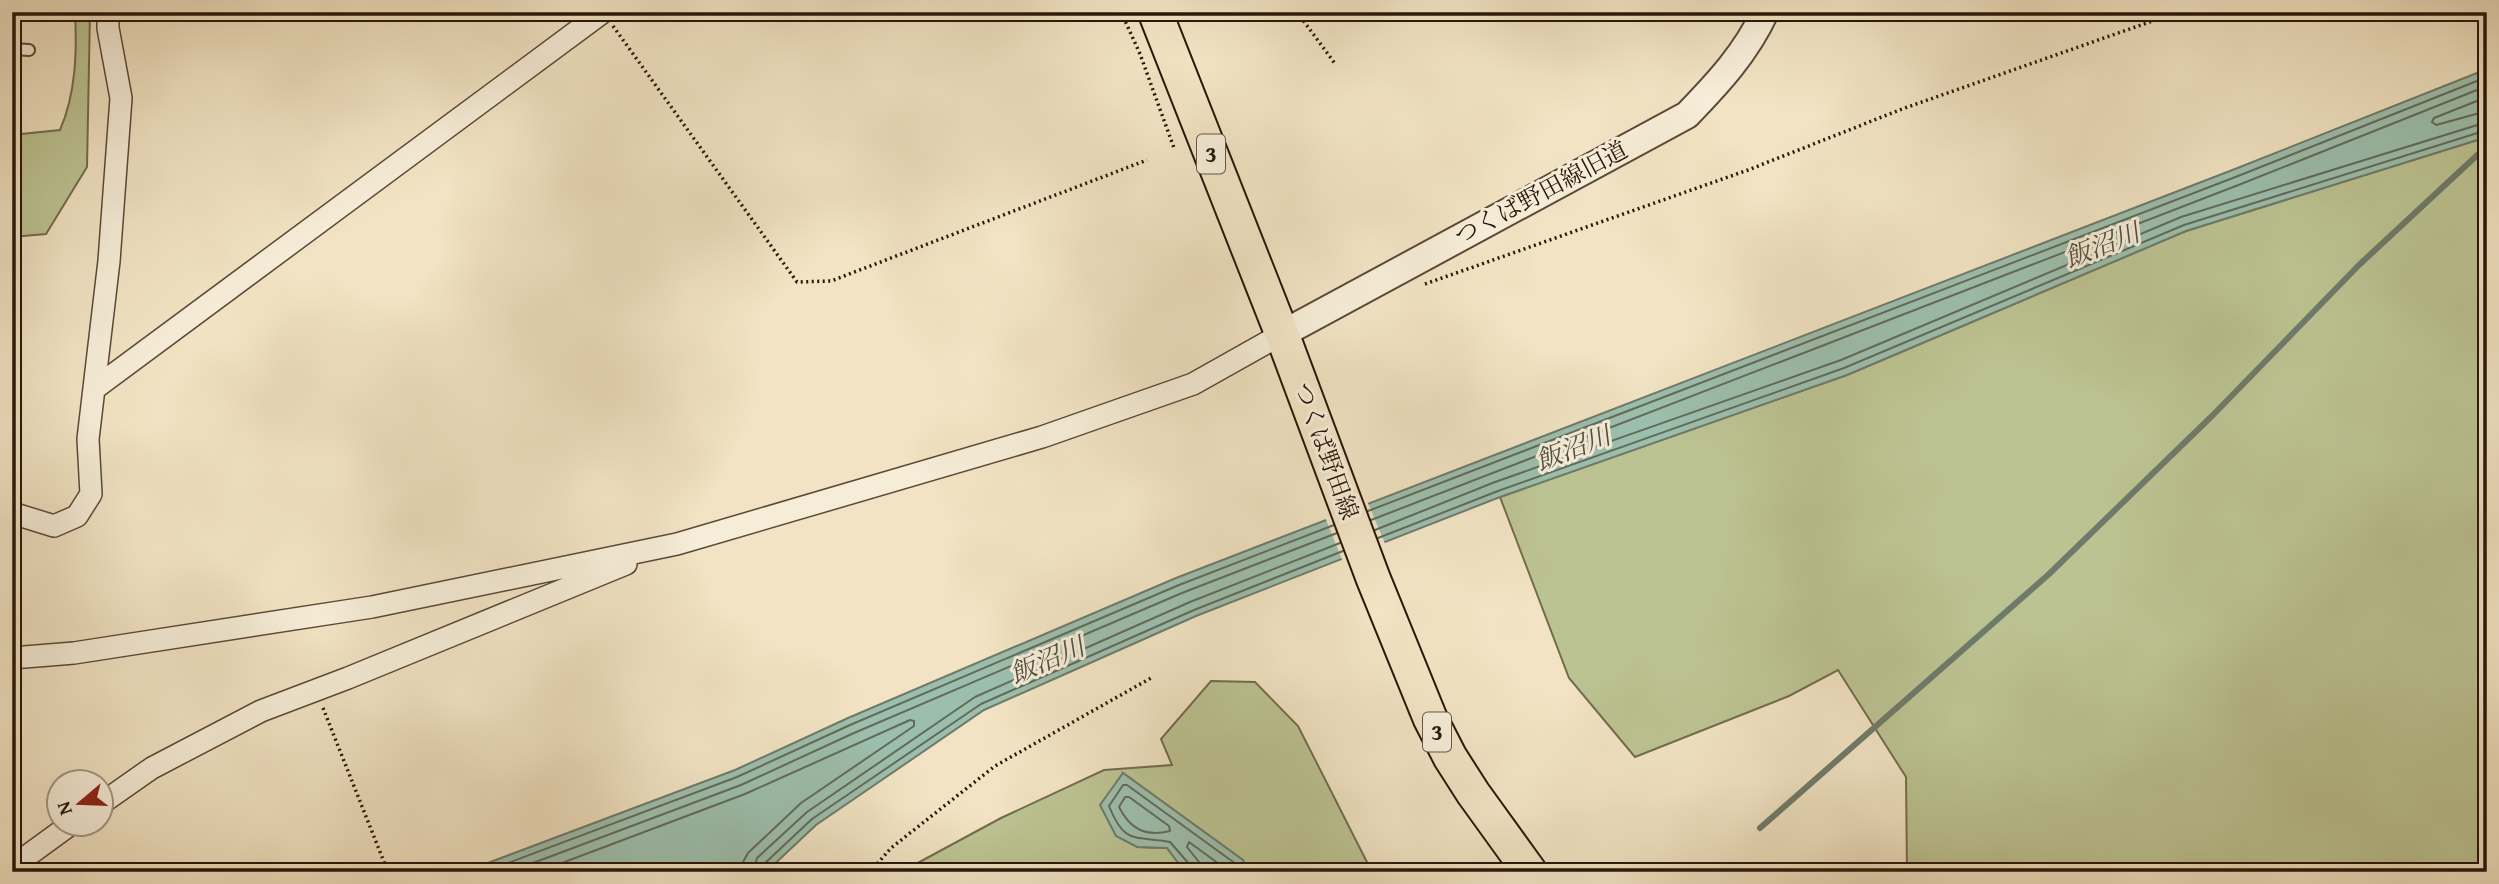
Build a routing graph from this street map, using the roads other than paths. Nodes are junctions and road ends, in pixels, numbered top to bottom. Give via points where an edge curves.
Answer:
1 (108, 12) edge
2 (1155, 12) edge
3 (1765, 12) edge
4 (607, 18) edge
5 (12, 48) edge
6 (29, 50) dead end
7 (1282, 334) junction
8 (94, 389) junction
9 (12, 513) edge
10 (677, 544) junction
11 (12, 658) edge
12 (116, 794) edge
13 (52, 838) edge
14 (12, 867) edge
15 (1530, 872) edge

1 - 8 street via 121,98
2 - 7 main road, つくば野田線 / 3
3 - 7 street, つくば野田線旧道 via 1728,73 1686,115
4 - 8 street
5 - 6 lane
7 - 10 street via 1193,384 1042,437
7 - 15 main road, つくば野田線 / 3 via 1430,718 1473,793
8 - 9 street via 88,439 91,494 77,516 54,526
10 - 11 street via 372,607 74,653
10 - 12 street via 261,710 164,761
13 - 14 street

